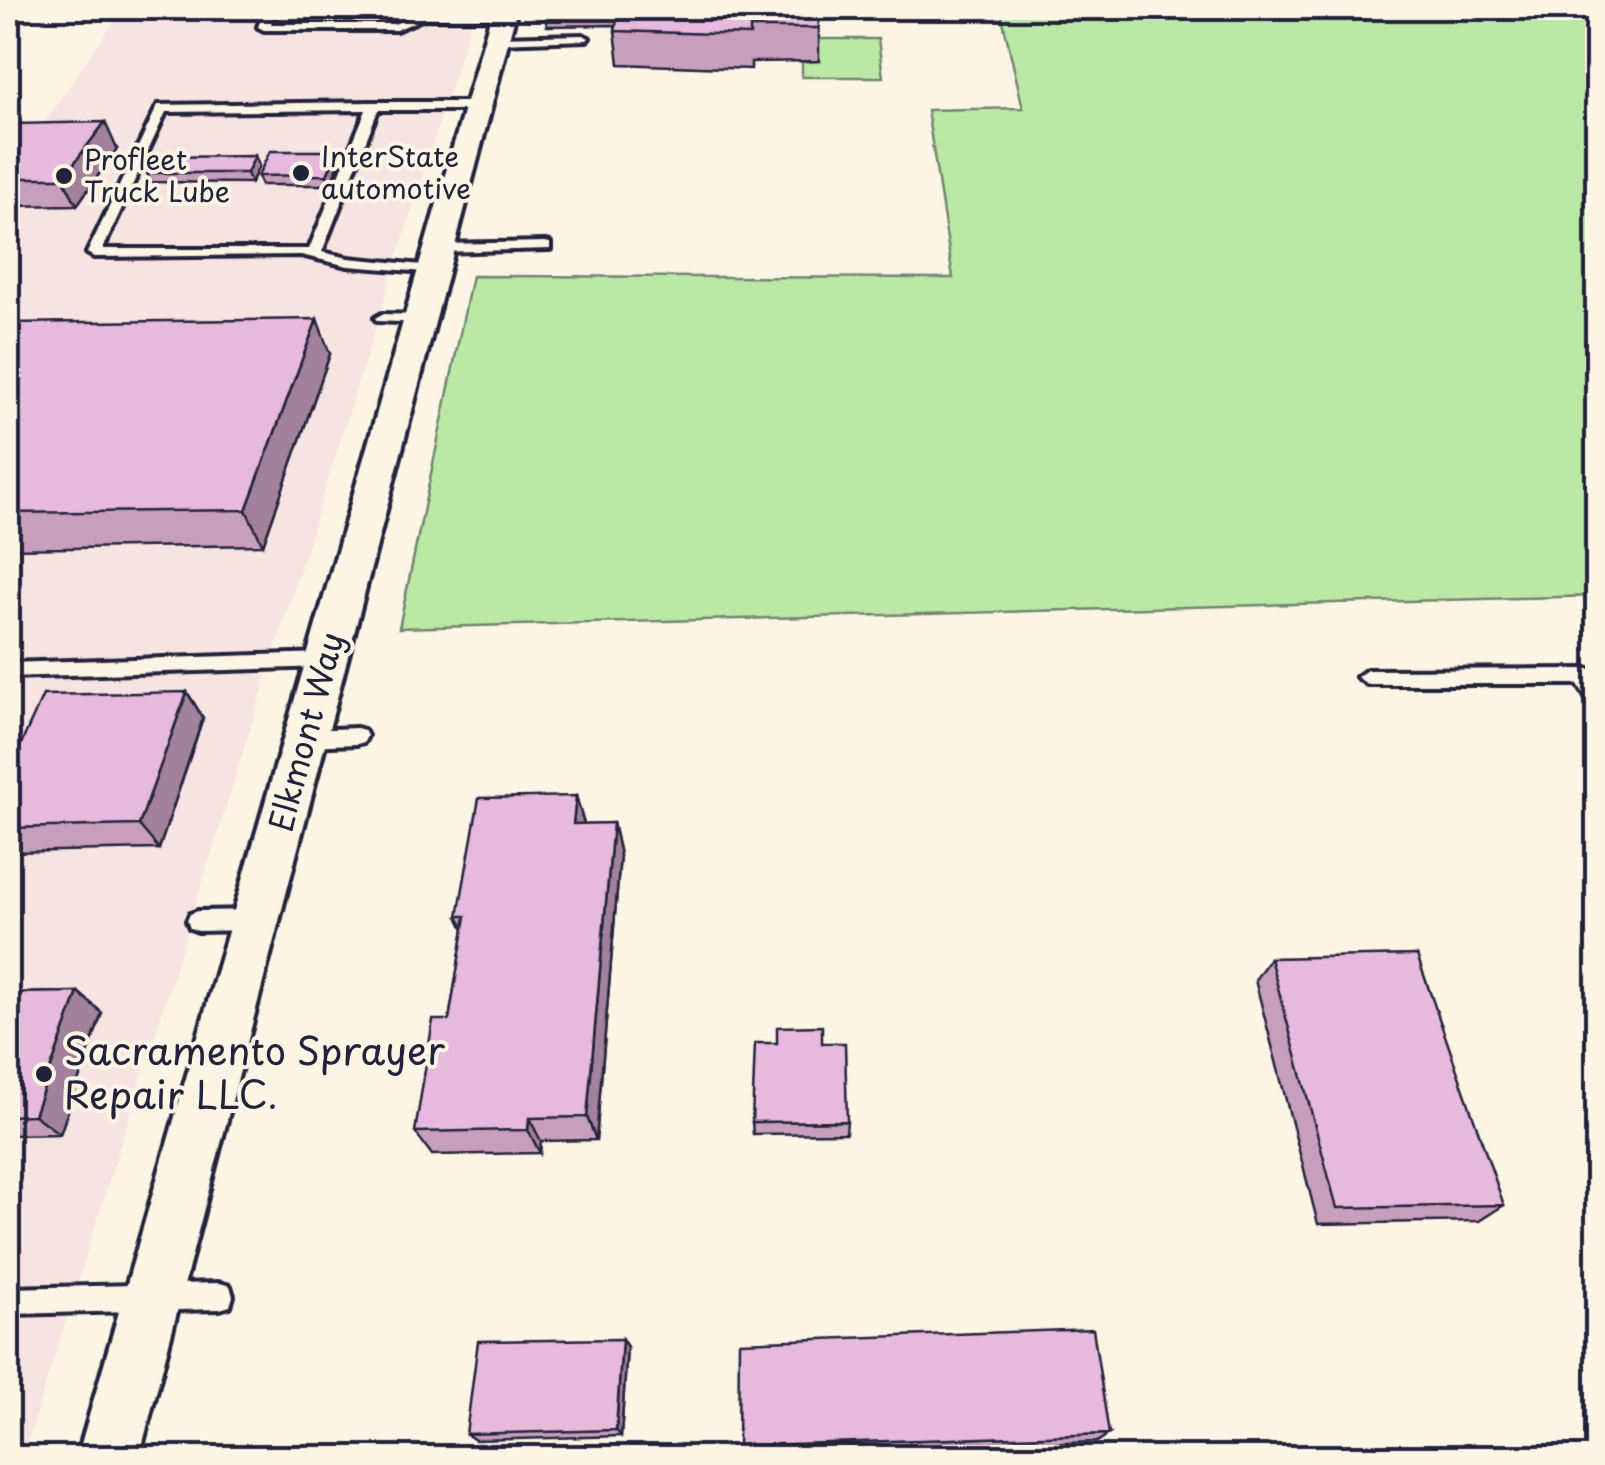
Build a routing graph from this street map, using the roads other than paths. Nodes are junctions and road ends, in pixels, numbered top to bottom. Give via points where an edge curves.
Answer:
1 (270, 8) edge
2 (502, 21) edge
3 (583, 38) dead end
4 (374, 106) junction
5 (478, 106) junction
6 (544, 246) dead end
7 (314, 254) junction
8 (436, 259) junction
9 (326, 660) junction
10 (8, 670) edge
11 (1590, 676) edge
12 (1368, 677) dead end
13 (1598, 701) edge
14 (357, 736) dead end
15 (306, 738) junction
16 (256, 920) junction
17 (198, 921) dead end
18 (152, 1295) junction
19 (220, 1296) dead end
20 (8, 1302) edge
21 (108, 1458) edge

1 - 2 lane via 264,27 396,27 422,15
2 - 3 lane
2 - 5 street, Elkmont Way
4 - 5 lane
4 - 7 lane
4 - 7 lane via 162,108 94,253
5 - 8 street, Elkmont Way
6 - 8 lane
7 - 8 lane via 348,262
8 - 9 street, Elkmont Way via 401,318
9 - 10 lane
9 - 15 street, Elkmont Way
11 - 12 lane
11 - 13 lane
14 - 15 lane
15 - 16 street, Elkmont Way
16 - 17 lane
16 - 18 street, Elkmont Way
18 - 19 lane
18 - 20 lane
18 - 21 street, Elkmont Way

